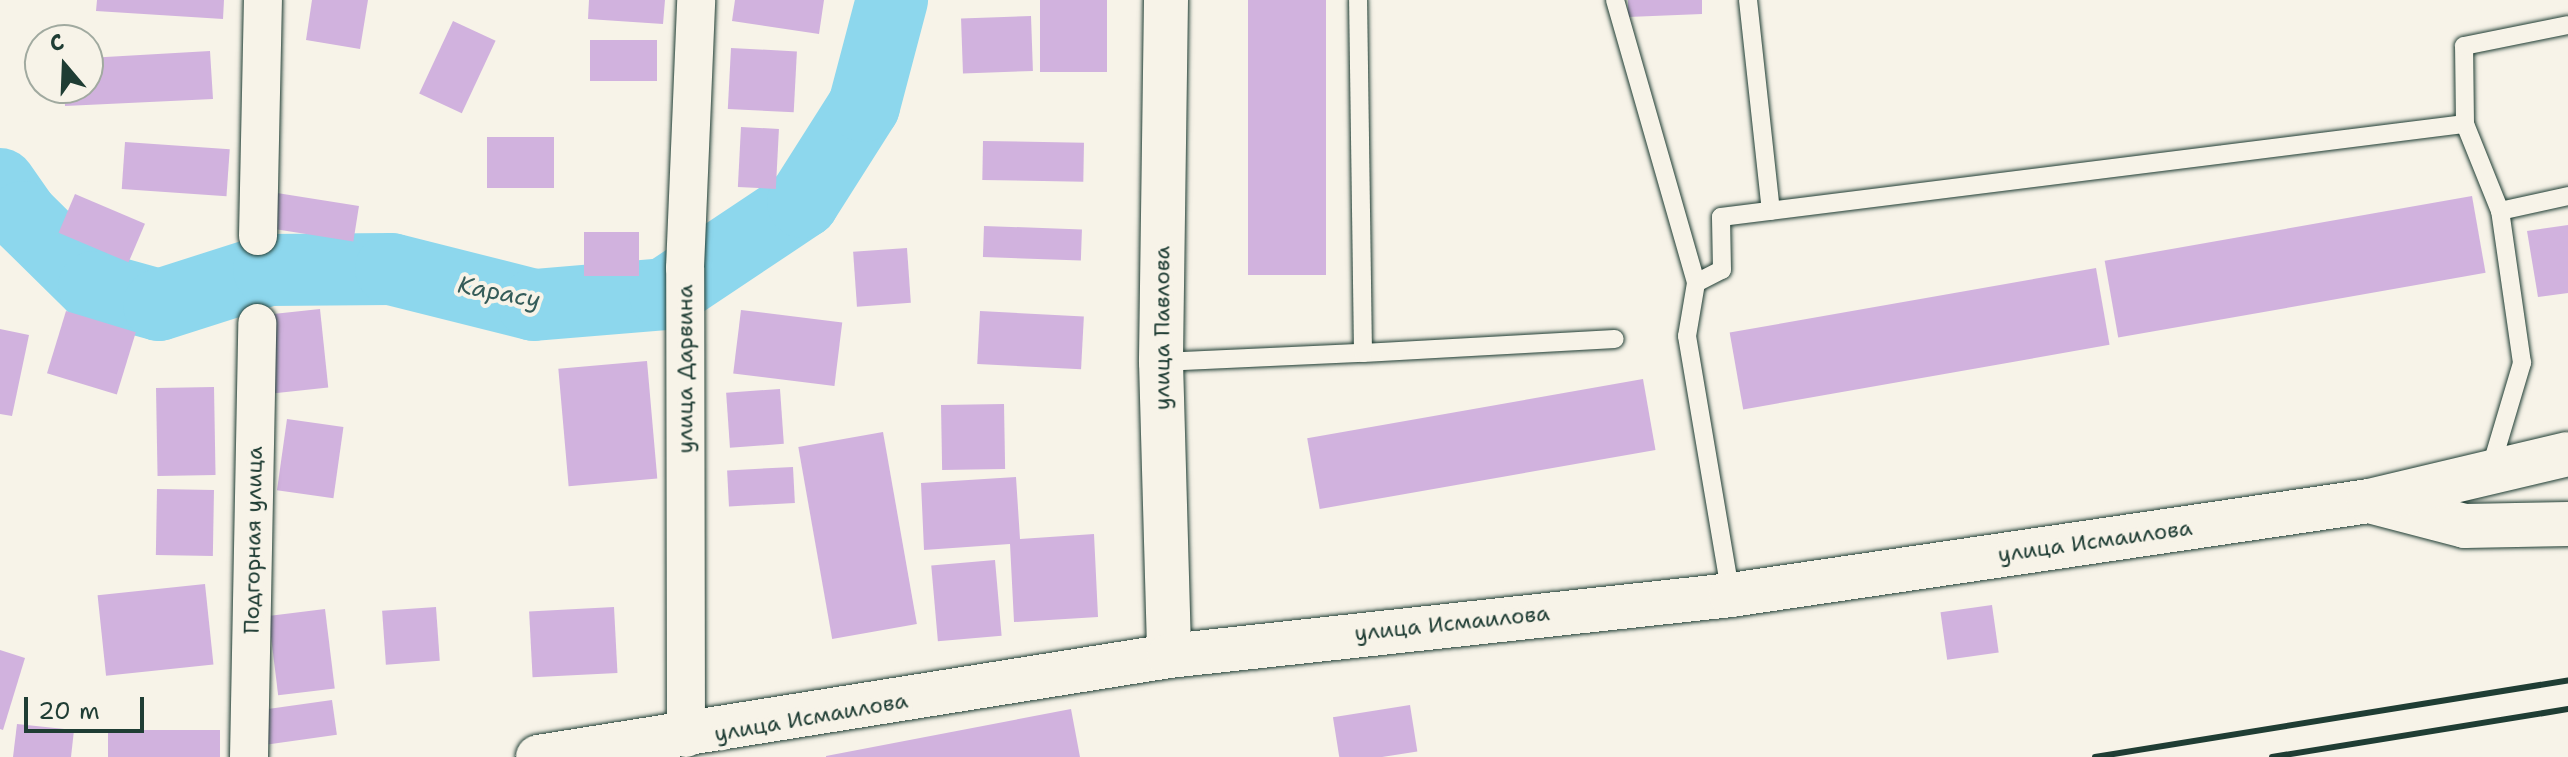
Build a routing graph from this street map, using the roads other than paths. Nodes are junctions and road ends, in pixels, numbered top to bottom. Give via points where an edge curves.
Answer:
1 (263, 0) edge
2 (696, 0) edge
3 (1166, 0) edge
4 (1358, 0) edge
5 (1615, 0) edge
6 (1748, 0) edge
7 (2568, 25) edge
8 (2465, 124) junction
9 (2568, 196) edge
10 (1771, 211) junction
11 (2500, 211) junction
12 (258, 236) dead end
13 (1696, 283) junction
14 (257, 323) dead end
15 (1615, 339) dead end
16 (1363, 353) junction
17 (1161, 362) junction
18 (2568, 454) edge
19 (2491, 467) junction
20 (2369, 501) junction
21 (2568, 524) edge
22 (1731, 595) junction
23 (1169, 656) junction
24 (686, 738) junction
25 (249, 757) edge
26 (538, 757) edge

1 - 12 street
2 - 24 street, улица Дарвина via 685,268
3 - 17 main road, улица Павлова
4 - 16 lane
5 - 13 lane
6 - 10 lane
7 - 8 lane via 2464,46
8 - 10 lane
8 - 11 lane
9 - 11 lane
10 - 13 lane via 1721,217 1722,270
11 - 19 lane via 2522,363
13 - 22 lane via 1687,336
14 - 25 street, Подгорная улица
15 - 16 lane
16 - 17 lane
17 - 23 main road, улица Павлова
18 - 19 main road, улица Исмаилова
19 - 20 main road, улица Исмаилова
20 - 21 main road, улица Исмаилова via 2465,526
20 - 22 main road, улица Исмаилова
22 - 23 main road, улица Исмаилова
23 - 24 main road, улица Исмаилова
24 - 26 main road, улица Исмаилова

